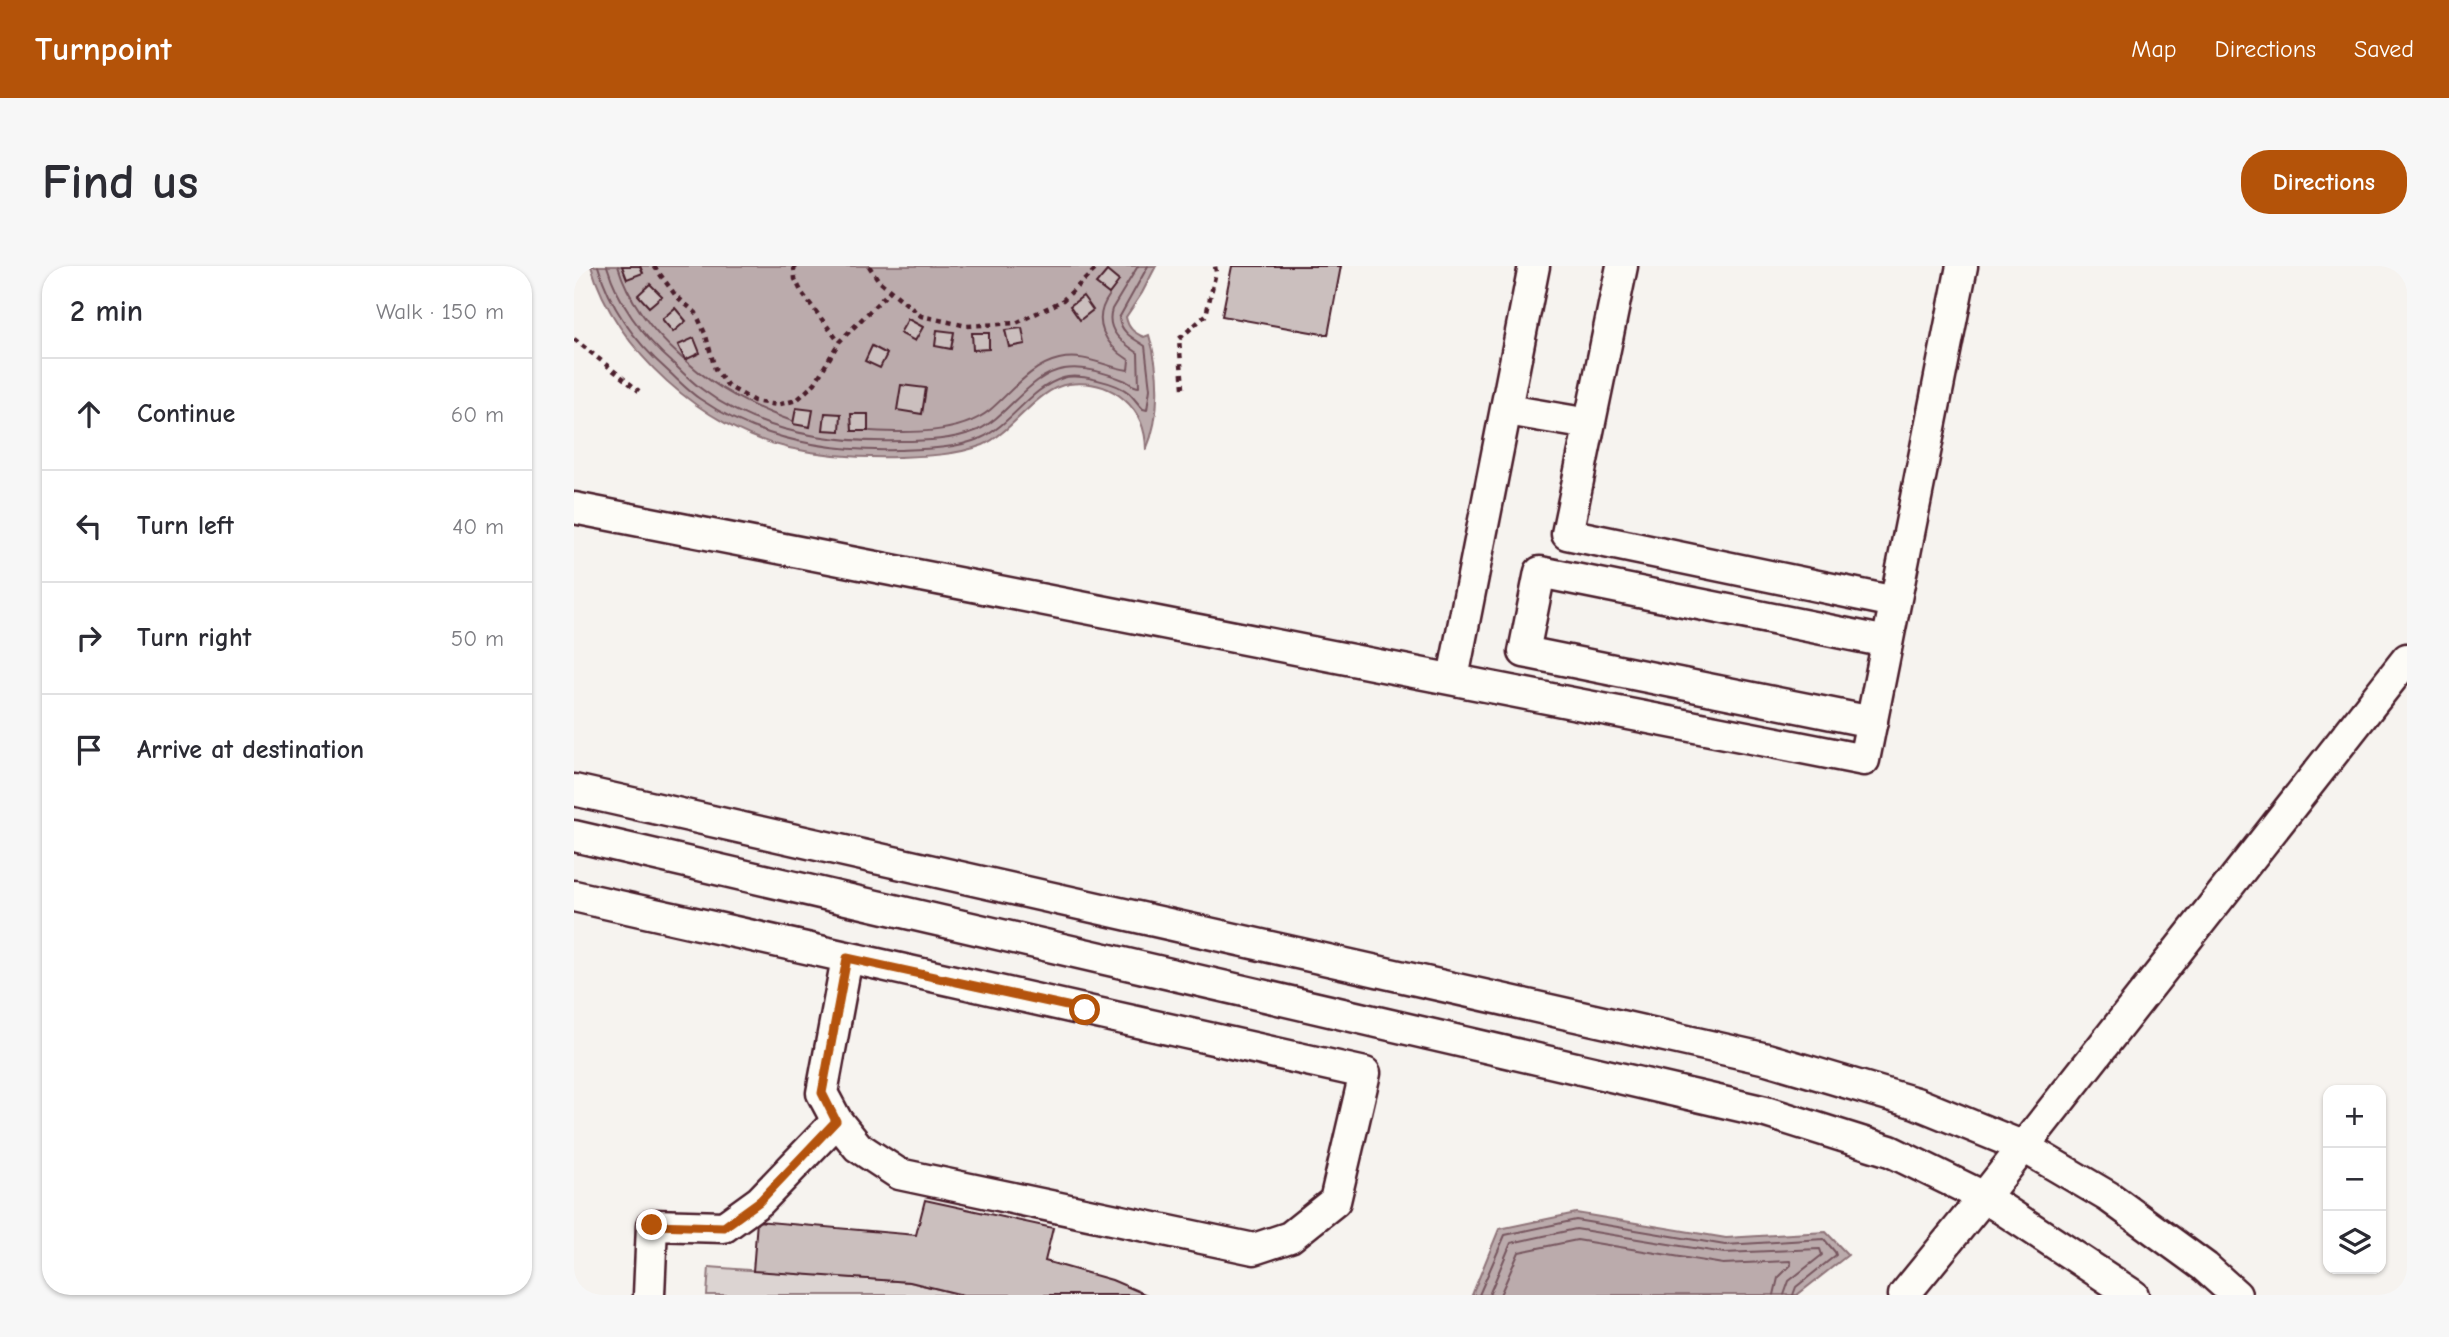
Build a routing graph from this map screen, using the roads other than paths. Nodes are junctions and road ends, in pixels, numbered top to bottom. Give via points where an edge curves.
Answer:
1 (1534, 266) edge
2 (1622, 266) edge
3 (1962, 266) edge
4 (1507, 410) junction
5 (1589, 424) junction
6 (1496, 463) junction
7 (574, 508) edge
8 (1895, 602) junction
9 (1887, 642) junction
10 (2407, 659) edge
11 (1453, 678) junction
12 (1872, 722) junction
13 (574, 790) edge
14 (574, 836) edge
15 (574, 896) edge
16 (847, 958) junction
17 (836, 1121) junction
18 (2024, 1147) junction
19 (1984, 1197) junction
20 (649, 1295) edge
21 (1904, 1295) edge
22 (2133, 1295) edge
23 (2236, 1295) edge

1 - 4 street
1 - 6 street
2 - 5 street
3 - 8 street
4 - 5 street
4 - 6 street
5 - 8 street via 1567,534
6 - 11 street
7 - 11 street
8 - 9 street
9 - 12 street
9 - 12 street via 1540,572 1524,652
10 - 18 street
11 - 12 street via 1864,760
13 - 18 street via 1767,1059 1916,1103
14 - 19 street via 1766,1112 1890,1150
15 - 16 street
16 - 17 street via 822,1093
16 - 17 street via 1366,1073 1335,1201 1290,1237 1254,1249 899,1174 858,1147
17 - 20 street via 760,1201 724,1227 652,1225
18 - 19 street
18 - 23 street via 2109,1197
19 - 21 street
19 - 22 street

